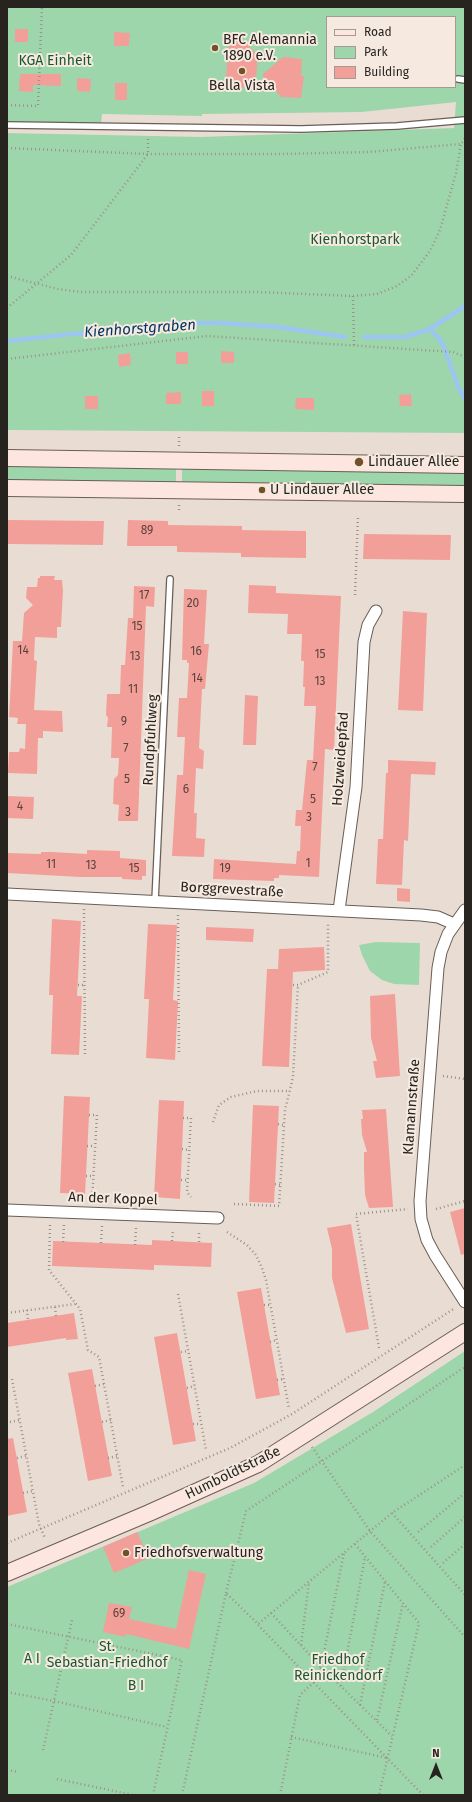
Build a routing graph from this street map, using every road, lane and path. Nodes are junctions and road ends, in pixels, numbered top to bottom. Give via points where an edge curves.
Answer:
1 (42, 7) edge
2 (458, 79) dead end
3 (465, 80) edge
4 (7, 105) edge
5 (465, 120) edge
6 (7, 125) edge
7 (148, 128) junction
8 (465, 138) edge
9 (461, 144) junction
10 (7, 148) edge
11 (148, 154) junction
12 (7, 276) edge
13 (36, 283) junction
14 (353, 296) junction
15 (7, 308) edge
16 (354, 346) junction
17 (465, 357) edge
18 (7, 359) edge
19 (7, 458) edge
20 (465, 465) edge
21 (7, 488) edge
22 (465, 494) edge
23 (358, 516) dead end
24 (170, 579) dead end
25 (356, 595) dead end
26 (376, 611) dead end
27 (7, 894) edge
28 (155, 901) junction
29 (84, 908) dead end
30 (339, 910) junction
31 (465, 910) edge
32 (178, 913) dead end
33 (328, 920) dead end
34 (454, 924) junction
35 (79, 950) dead end
36 (84, 950) junction
37 (79, 968) dead end
38 (84, 968) junction
39 (174, 972) dead end
40 (178, 972) junction
41 (78, 985) dead end
42 (84, 985) junction
43 (293, 985) dead end
44 (298, 985) junction
45 (173, 990) dead end
46 (178, 990) junction
47 (291, 1015) dead end
48 (296, 1015) junction
49 (81, 1024) dead end
50 (84, 1025) junction
51 (80, 1040) dead end
52 (85, 1041) junction
53 (290, 1050) dead end
54 (295, 1050) junction
55 (178, 1052) dead end
56 (85, 1057) dead end
57 (440, 1076) dead end
58 (465, 1079) edge
59 (290, 1091) junction
60 (89, 1115) dead end
61 (183, 1118) dead end
62 (213, 1122) dead end
63 (278, 1124) dead end
64 (284, 1125) junction
65 (87, 1146) dead end
66 (94, 1146) junction
67 (182, 1149) dead end
68 (190, 1150) junction
69 (276, 1155) dead end
70 (282, 1155) junction
71 (86, 1176) dead end
72 (93, 1176) junction
73 (180, 1180) dead end
74 (188, 1180) junction
75 (275, 1184) dead end
76 (281, 1185) junction
77 (191, 1197) dead end
78 (465, 1201) edge
79 (234, 1204) dead end
80 (92, 1207) dead end
81 (409, 1209) dead end
82 (436, 1209) dead end
83 (7, 1210) edge
84 (218, 1218) dead end
85 (50, 1224) dead end
86 (64, 1224) dead end
87 (102, 1226) dead end
88 (136, 1228) dead end
89 (173, 1230) dead end
90 (199, 1231) dead end
91 (227, 1232) dead end
92 (172, 1241) dead end
93 (63, 1242) dead end
94 (199, 1242) dead end
95 (102, 1243) dead end
96 (135, 1245) dead end
97 (178, 1294) dead end
98 (462, 1303) edge
99 (76, 1304) junction
100 (271, 1304) junction
101 (264, 1306) dead end
102 (55, 1307) junction
103 (27, 1310) junction
104 (7, 1313) edge
105 (56, 1316) dead end
106 (28, 1320) dead end
107 (465, 1332) edge
108 (277, 1340) junction
109 (270, 1342) dead end
110 (379, 1348) dead end
111 (188, 1351) junction
112 (181, 1352) dead end
113 (465, 1367) edge
114 (12, 1379) dead end
115 (284, 1379) junction
116 (277, 1380) dead end
117 (104, 1384) junction
118 (95, 1386) dead end
119 (195, 1386) junction
120 (187, 1388) dead end
121 (289, 1409) dead end
122 (20, 1420) junction
123 (111, 1420) junction
124 (10, 1422) dead end
125 (102, 1422) dead end
126 (194, 1424) dead end
127 (201, 1424) junction
128 (312, 1446) dead end
129 (206, 1450) dead end
130 (26, 1456) junction
131 (118, 1456) junction
132 (16, 1458) dead end
133 (108, 1458) dead end
134 (321, 1461) junction
135 (465, 1465) edge
136 (123, 1487) dead end
137 (33, 1491) junction
138 (23, 1493) dead end
139 (465, 1493) edge
140 (392, 1514) junction
141 (465, 1517) edge
142 (41, 1529) junction
143 (370, 1531) junction
144 (418, 1532) dead end
145 (45, 1538) dead end
146 (7, 1543) edge
147 (355, 1544) junction
148 (465, 1544) edge
149 (431, 1547) dead end
150 (344, 1553) junction
151 (365, 1557) junction
152 (442, 1564) dead end
153 (7, 1572) edge
154 (309, 1582) junction
155 (385, 1582) junction
156 (226, 1594) junction
157 (465, 1595) edge
158 (403, 1603) junction
159 (271, 1613) junction
160 (72, 1620) dead end
161 (7, 1624) edge
162 (258, 1624) junction
163 (68, 1636) junction
164 (465, 1638) edge
165 (301, 1646) junction
166 (321, 1667) junction
167 (314, 1682) junction
168 (341, 1686) junction
169 (7, 1692) edge
170 (54, 1701) junction
171 (360, 1705) junction
172 (377, 1721) junction
173 (167, 1727) junction
174 (392, 1736) junction
175 (291, 1737) junction
176 (43, 1750) dead end
177 (387, 1758) junction
178 (7, 1770) edge
179 (19, 1772) dead end
180 (57, 1779) dead end
181 (132, 1795) edge
182 (153, 1795) edge
183 (182, 1795) edge
184 (280, 1795) edge
185 (379, 1795) edge
186 (423, 1795) edge

1 - 4 path via 38,106
2 - 3 lane
5 - 7 lane via 397,126 301,129
6 - 7 lane
7 - 11 path
8 - 9 path
9 - 11 path via 369,152
9 - 14 path via 456,174 440,230 424,261 411,276 397,286 377,294
10 - 11 path
11 - 13 path via 71,255
12 - 13 path
13 - 14 path via 80,292 258,292
13 - 15 path
14 - 16 path
16 - 17 path via 453,352
16 - 18 path via 207,336
19 - 20 main road
21 - 22 main road
23 - 25 path
24 - 28 lane, Rundpfuhlweg
26 - 30 street, Holzweidepfad via 368,625 364,642 357,775
27 - 28 street, Borggrevestraße
28 - 30 street, Borggrevestraße
29 - 36 path
30 - 34 street, Borggrevestraße via 438,917
31 - 34 street, Klamannstraße
32 - 40 path
33 - 44 path via 328,972
34 - 98 street, Klamannstraße via 443,945 438,968 420,1201 421,1219 427,1240
35 - 36 path
36 - 38 path
37 - 38 path
38 - 42 path
39 - 40 path
40 - 46 path
41 - 42 path
42 - 50 path
43 - 44 path
44 - 48 path
45 - 46 path
46 - 55 path
47 - 48 path
48 - 54 path
49 - 50 path
50 - 52 path
51 - 52 path
52 - 56 path
53 - 54 path
54 - 59 path
57 - 58 path
59 - 62 path via 257,1091 231,1096 219,1105
59 - 64 path
60 - 66 path via 97,1115
61 - 68 path via 191,1118
63 - 64 path
64 - 70 path
65 - 66 path
66 - 72 path
67 - 68 path
68 - 74 path
69 - 70 path
70 - 76 path
71 - 72 path
72 - 80 path
73 - 74 path
74 - 77 path via 187,1192
75 - 76 path
76 - 79 path via 279,1206
78 - 82 path
81 - 110 path via 356,1214
83 - 84 street, An der Koppel
85 - 99 path via 49,1270
86 - 93 path
87 - 95 path
88 - 96 path
89 - 92 path
90 - 94 path
91 - 100 path via 247,1245 256,1256 266,1280
97 - 111 path
98 - 142 path via 292,1414 230,1448
99 - 102 path
99 - 117 path via 80,1310 88,1350 99,1358
100 - 101 path
100 - 108 path
102 - 103 path
102 - 105 path
103 - 104 path
103 - 106 path
107 - 153 main road, Humboldtstraße via 258,1464
108 - 109 path
108 - 115 path
111 - 112 path
111 - 119 path
113 - 134 path
114 - 122 path
115 - 116 path
115 - 121 path
117 - 118 path
117 - 123 path
119 - 120 path
119 - 127 path
122 - 124 path
122 - 130 path
123 - 125 path
123 - 131 path
126 - 127 path
127 - 129 path
128 - 134 path
130 - 132 path
130 - 137 path
131 - 133 path
131 - 136 path
134 - 143 path
134 - 156 path via 246,1510
135 - 140 path
137 - 138 path
137 - 142 path
139 - 144 path
140 - 143 path
140 - 157 path
141 - 149 path
142 - 145 path
142 - 146 path
143 - 147 path
143 - 164 path
147 - 150 path
147 - 151 path
148 - 152 path
150 - 154 path
150 - 166 path
151 - 155 path
151 - 168 path
154 - 159 path
154 - 165 path
155 - 158 path
155 - 171 path
156 - 162 path
156 - 183 path
158 - 172 path
158 - 174 path via 419,1623
159 - 162 path
159 - 165 path
160 - 163 path
161 - 163 path
162 - 167 path
163 - 170 path
163 - 173 path via 182,1660
165 - 166 path
166 - 167 path
166 - 168 path
167 - 175 path via 300,1695
167 - 177 path
168 - 171 path
169 - 170 path
170 - 173 path
170 - 176 path
171 - 172 path
172 - 174 path
173 - 182 path
174 - 177 path
175 - 177 path
175 - 184 path
177 - 185 path
177 - 186 path
178 - 179 path
180 - 181 path

